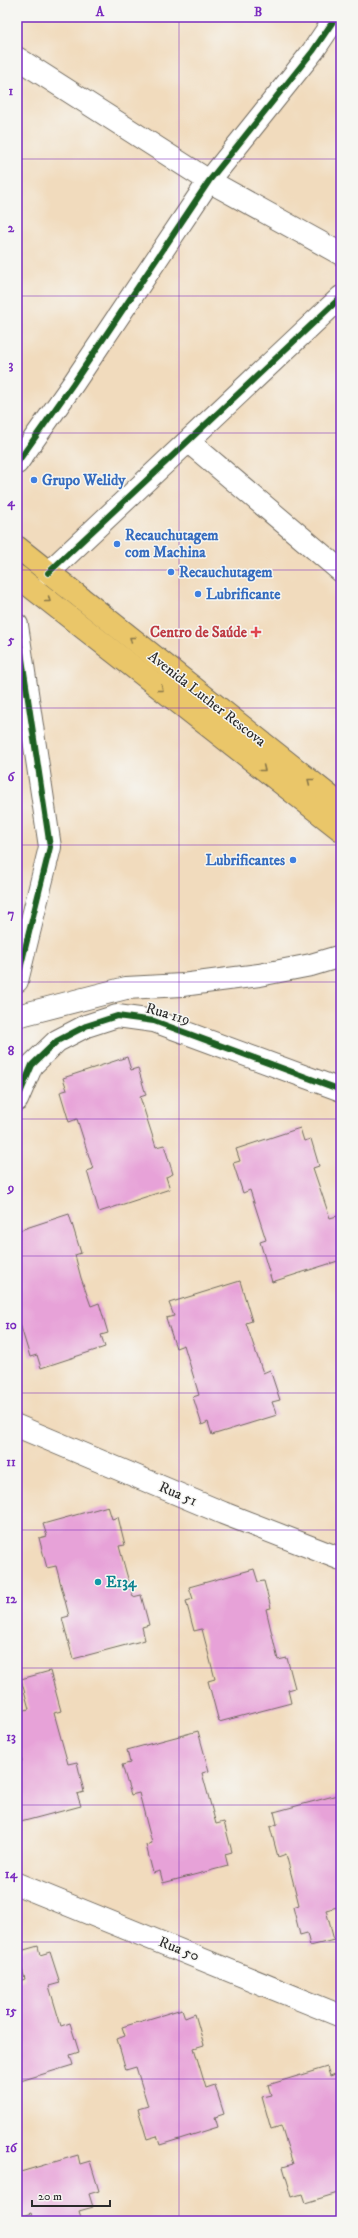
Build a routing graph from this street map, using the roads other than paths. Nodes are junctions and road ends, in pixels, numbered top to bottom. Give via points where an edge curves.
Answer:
1 (336, 17) edge
2 (17, 58) edge
3 (209, 181) junction
4 (341, 254) edge
5 (341, 297) edge
6 (189, 442) junction
7 (17, 463) edge
8 (17, 547) edge
9 (341, 571) edge
10 (48, 573) junction
11 (17, 576) edge
12 (17, 625) edge
13 (341, 805) edge
14 (341, 830) edge
15 (341, 956) edge
16 (17, 981) edge
17 (17, 1016) edge
18 (341, 1090) edge
19 (17, 1100) edge
20 (17, 1426) edge
21 (341, 1559) edge
22 (17, 1884) edge
23 (341, 2016) edge

1 - 3 street
2 - 3 street
3 - 4 street
3 - 7 street
5 - 6 street
6 - 9 street
6 - 10 street
8 - 10 main road, Avenida Luther Rescova
13 -> 10 main road, Avenida Luther Rescova
11 -> 14 main road, Avenida Luther Rescova
12 - 16 street via 50,847
15 - 17 street via 259,975 182,985 126,988
18 - 19 street, Rua 119 via 154,1020 117,1016 86,1026 57,1041 32,1065
20 - 21 street, Rua 51 via 223,1513
22 - 23 street, Rua 50

